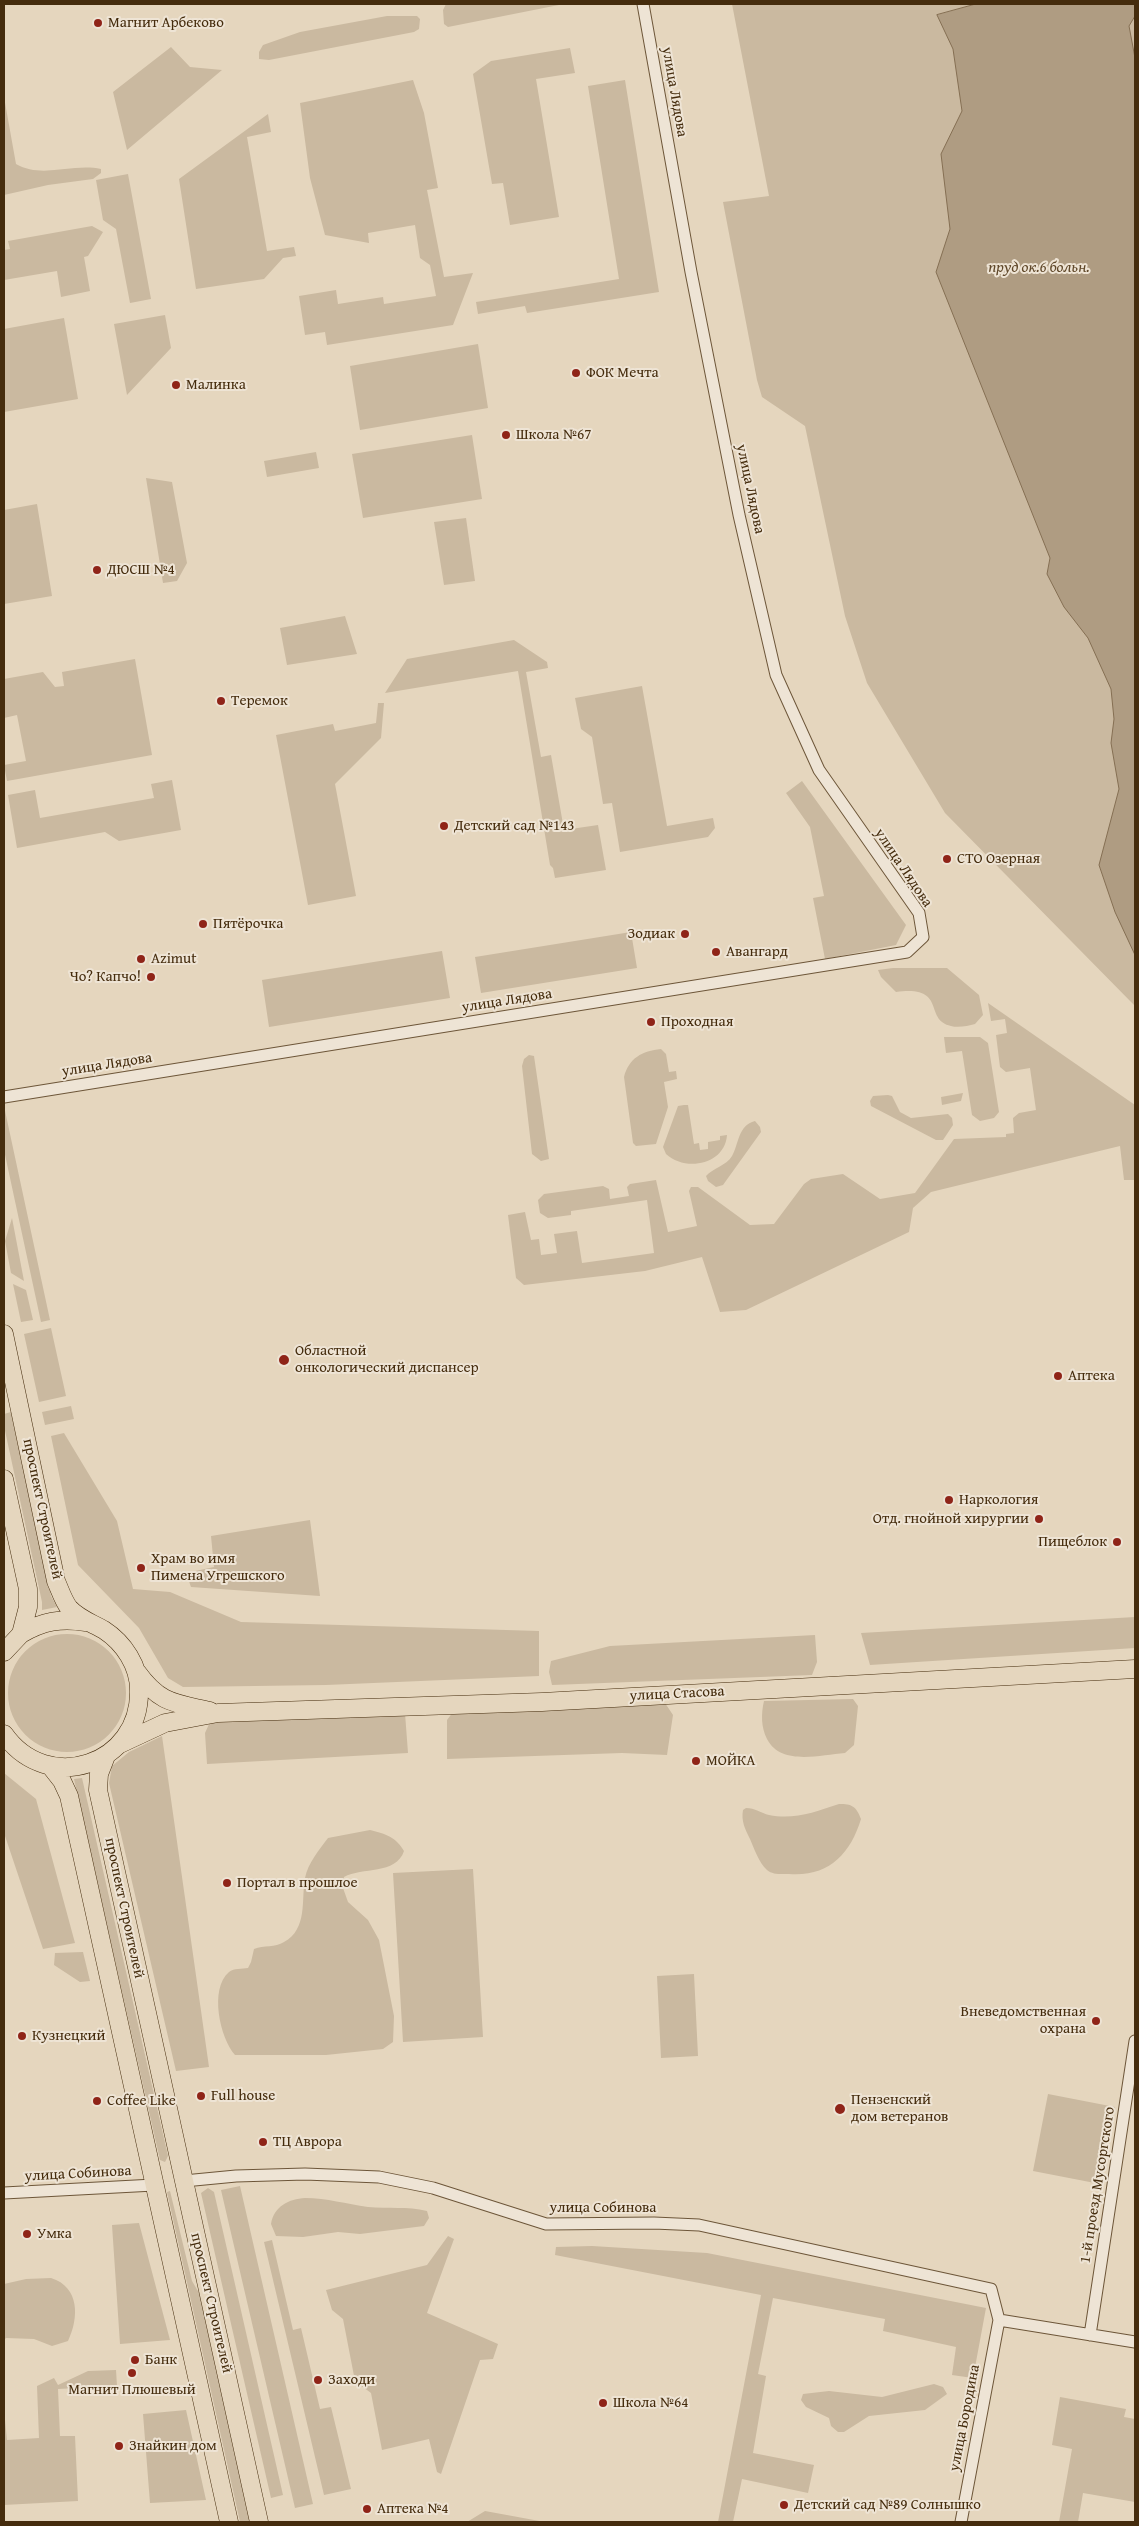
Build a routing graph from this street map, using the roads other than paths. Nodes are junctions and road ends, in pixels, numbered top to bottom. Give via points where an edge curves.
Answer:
1 (643, 4) edge
2 (4, 1097) edge
3 (4, 1334) edge
4 (4, 1479) edge
5 (86, 1622) junction
6 (9, 1645) edge
7 (1135, 1670) edge
8 (136, 1671) junction
9 (218, 1712) junction
10 (4, 1734) edge
11 (120, 1744) junction
12 (106, 1756) junction
13 (51, 1767) junction
14 (1135, 2041) edge
15 (184, 2181) junction
16 (154, 2185) junction
17 (4, 2193) edge
18 (999, 2320) junction
19 (1090, 2335) junction
20 (1135, 2342) edge
21 (229, 2522) edge
22 (259, 2522) edge
23 (961, 2522) edge

1 - 2 street, улица Лядова via 739,515 776,675 818,770 919,913 923,938 907,952
3 - 5 main road, проспект Строителей via 56,1580 70,1608
4 - 6 main road, проспект Строителей via 28,1589 28,1607
5 - 6 main road via 52,1620 36,1625
5 - 8 main road, проспект Строителей via 117,1640 129,1654
7 - 9 main road, улица Стасова via 542,1702
8 - 9 main road, улица Стасова via 146,1685 166,1701
8 - 11 main road, проспект Строителей via 140,1689 138,1709 132,1728
9 - 11 main road, улица Стасова via 165,1723
10 - 13 main road via 22,1754
11 - 12 main road, проспект Строителей
12 - 13 main road via 81,1766
12 - 15 main road, проспект Строителей via 99,1774 98,1790
13 - 16 main road, проспект Строителей via 70,1796
14 - 19 street, 1-й проезд Мусоргского
15 - 16 main road
15 - 18 street, улица Собинова via 305,2174 379,2177 433,2188 546,2224 699,2225 991,2289
15 - 22 main road, проспект Строителей
16 - 17 street, улица Собинова
16 - 21 main road, проспект Строителей
18 - 19 street
18 - 23 street, улица Бородина
19 - 20 street

